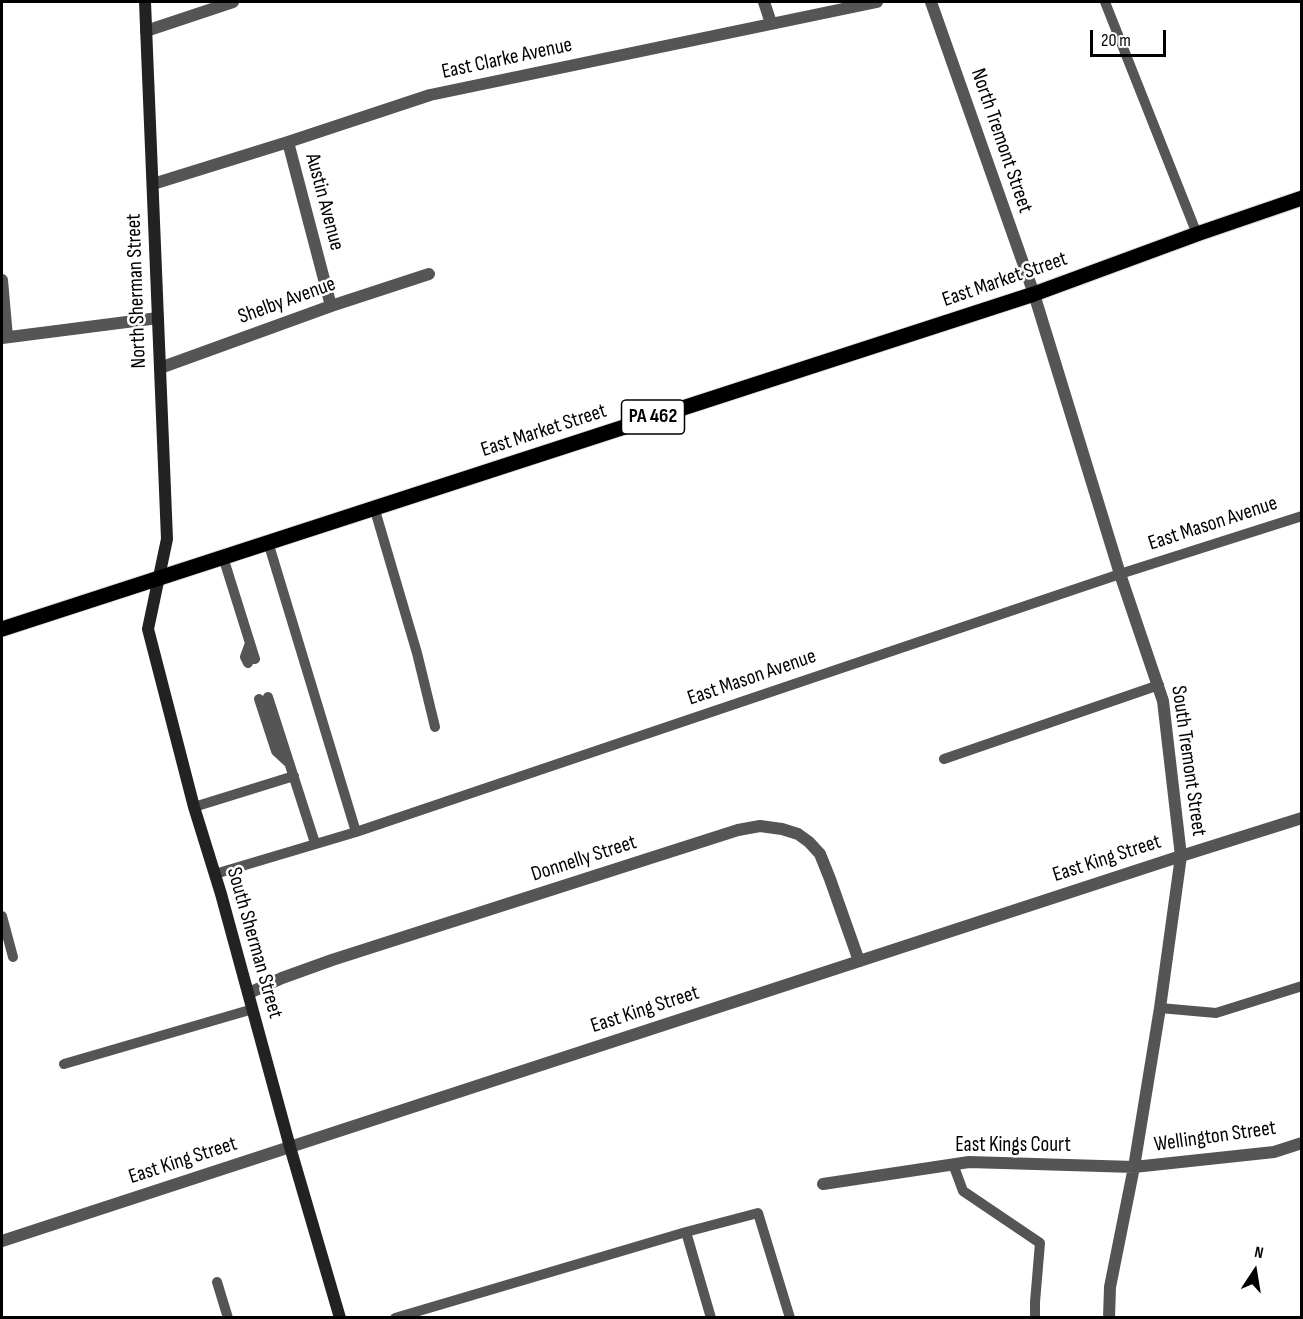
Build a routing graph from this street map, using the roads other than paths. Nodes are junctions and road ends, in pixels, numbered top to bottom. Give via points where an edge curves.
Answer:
1 (145, 2) edge
2 (233, 2) edge
3 (764, 2) edge
4 (877, 2) edge
5 (931, 2) edge
6 (1104, 2) edge
7 (771, 23) junction
8 (146, 31) junction
9 (288, 142) junction
10 (153, 184) junction
11 (1302, 198) edge
12 (1197, 234) junction
13 (429, 274) dead end
14 (2, 280) edge
15 (1034, 294) junction
16 (331, 306) junction
17 (158, 318) junction
18 (4, 337) edge
19 (160, 368) junction
20 (375, 507) junction
21 (1302, 516) edge
22 (268, 542) junction
23 (224, 557) junction
24 (1120, 574) junction
25 (159, 578) junction
26 (2, 629) edge
27 (251, 661) dead end
28 (1159, 685) junction
29 (263, 698) dead end
30 (435, 727) dead end
31 (944, 759) dead end
32 (294, 776) junction
33 (194, 807) junction
34 (1302, 818) edge
35 (356, 832) junction
36 (315, 843) junction
37 (1181, 856) junction
38 (214, 874) junction
39 (2, 916) edge
40 (13, 957) dead end
41 (859, 961) junction
42 (1302, 986) edge
43 (249, 993) junction
44 (1160, 1008) junction
45 (253, 1009) junction
46 (64, 1064) dead end
47 (1302, 1143) edge
48 (291, 1146) junction
49 (953, 1164) junction
50 (1134, 1167) junction
51 (823, 1184) dead end
52 (686, 1232) junction
53 (2, 1241) edge
54 (217, 1282) dead end
55 (228, 1317) edge
56 (340, 1317) edge
57 (395, 1317) edge
58 (711, 1317) edge
59 (790, 1317) edge
60 (1035, 1317) edge
61 (1109, 1317) edge

1 - 8 main road, North Sherman Street
2 - 8 street
3 - 7 street
4 - 7 street, East Clarke Avenue
5 - 15 street, North Tremont Street
6 - 12 lane
7 - 9 street, East Clarke Avenue via 430,95
8 - 10 main road, North Sherman Street
9 - 10 street, East Clarke Avenue
9 - 16 street, Austin Avenue
10 - 17 main road, North Sherman Street
11 - 12 main road, East Market Street / PA 462
12 - 15 main road, East Market Street / PA 462
13 - 16 street, Shelby Avenue
14 - 18 street
15 - 20 main road, East Market Street / PA 462
15 - 24 street, South Tremont Street
16 - 19 street, Shelby Avenue
17 - 18 street
17 - 19 main road, North Sherman Street
19 - 25 main road, North Sherman Street via 167,539
20 - 22 main road, East Market Street / PA 462
20 - 30 lane
21 - 24 lane, East Mason Avenue
22 - 23 main road, East Market Street / PA 462
22 - 35 lane
23 - 25 main road, East Market Street / PA 462
23 - 27 lane via 250,643 245,657
24 - 28 street, South Tremont Street
24 - 35 lane, East Mason Avenue
25 - 26 main road, East Market Street / PA 462
25 - 33 main road, South Sherman Street via 148,629
28 - 31 lane
28 - 37 street, South Tremont Street
29 - 32 lane
32 - 33 lane
32 - 36 lane
33 - 38 main road, South Sherman Street
34 - 37 street, East King Street
35 - 36 lane, East Mason Avenue
36 - 38 lane, East Mason Avenue
37 - 41 street, East King Street
37 - 44 street, South Tremont Street
38 - 43 main road, South Sherman Street
39 - 40 lane
41 - 43 street, Donnelly Street via 820,854 798,834 760,826 332,960
41 - 48 street, East King Street
42 - 44 lane via 1216,1013
43 - 45 main road, South Sherman Street
44 - 50 street, South Tremont Street
45 - 46 lane
45 - 48 main road, South Sherman Street
47 - 50 street, Wellington Street via 1274,1152
48 - 53 street, East King Street
48 - 56 main road, South Sherman Street
49 - 50 street, East Kings Court
49 - 51 street, East Kings Court
49 - 60 lane via 963,1191 1040,1243
50 - 61 street, South Tremont Street via 1110,1287
52 - 57 lane
52 - 58 lane
52 - 59 lane via 758,1213
54 - 55 lane

